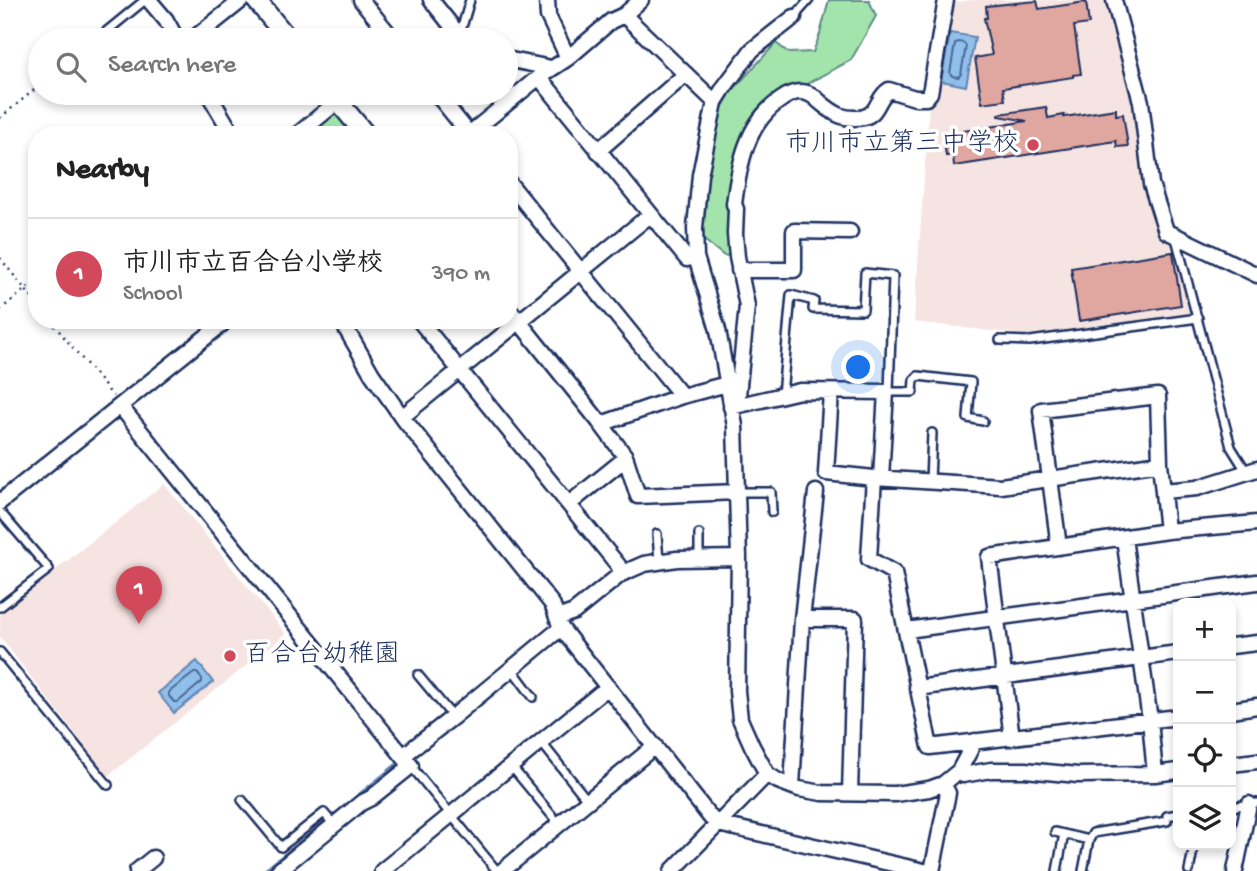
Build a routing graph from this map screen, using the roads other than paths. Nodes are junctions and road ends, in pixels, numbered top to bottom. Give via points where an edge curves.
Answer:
1 (147, 0) edge
2 (242, 0) edge
3 (256, 0) edge
4 (361, 0) edge
5 (431, 0) edge
6 (470, 0) edge
7 (547, 0) edge
8 (641, 0) edge
9 (809, 0) edge
10 (946, 0) edge
11 (1114, 0) edge
12 (624, 15) junction
13 (794, 17) joint
14 (111, 28) edge
15 (170, 28) edge
16 (207, 28) edge
17 (279, 28) edge
18 (384, 28) edge
19 (455, 28) edge
20 (465, 28) edge
21 (568, 58) junction
22 (518, 61) edge
23 (551, 68) junction
24 (686, 74) junction
25 (539, 77) junction
26 (518, 94) edge
27 (715, 102) junction
28 (215, 105) edge
29 (327, 105) edge
30 (342, 105) edge
31 (446, 105) edge
32 (505, 105) edge
33 (228, 126) edge
34 (306, 126) edge
35 (359, 126) edge
36 (463, 126) edge
37 (480, 126) edge
38 (598, 151) junction
39 (518, 194) edge
40 (650, 215) junction
41 (850, 232) dead end
42 (1176, 236) junction
43 (696, 257) junction
44 (739, 270) junction
45 (580, 271) junction
46 (1257, 275) edge
47 (518, 312) edge
48 (1198, 318) junction
49 (518, 320) edge
50 (216, 329) edge
51 (346, 329) edge
52 (426, 329) edge
53 (500, 329) edge
54 (1000, 340) dead end
55 (459, 370) junction
56 (727, 384) junction
57 (831, 392) junction
58 (888, 392) junction
59 (782, 395) junction
60 (682, 396) junction
61 (120, 406) junction
62 (734, 406) junction
63 (402, 417) junction
64 (983, 421) dead end
65 (601, 424) junction
66 (932, 433) dead end
67 (626, 458) junction
68 (1160, 463) junction
69 (1252, 470) edge
70 (878, 478) junction
71 (1049, 478) junction
72 (930, 481) junction
73 (1163, 491) junction
74 (737, 492) junction
75 (817, 492) dead end
76 (0, 502) edge
77 (569, 504) junction
78 (0, 512) edge
79 (772, 512) dead end
80 (1257, 523) edge
81 (1167, 531) junction
82 (657, 534) dead end
83 (699, 534) dead end
84 (1124, 538) junction
85 (1059, 547) junction
86 (699, 558) junction
87 (739, 558) junction
88 (659, 562) junction
89 (621, 574) junction
90 (1257, 582) edge
91 (1132, 598) junction
92 (0, 607) edge
93 (997, 617) junction
94 (802, 619) junction
95 (559, 623) junction
96 (906, 630) junction
97 (1257, 643) edge
98 (1236, 645) edge
99 (0, 652) edge
100 (1173, 654) edge
101 (1141, 658) junction
102 (511, 669) junction
103 (418, 675) dead end
104 (1004, 677) junction
105 (607, 687) junction
106 (918, 688) junction
107 (533, 697) dead end
108 (1257, 706) edge
109 (1236, 709) edge
110 (453, 717) junction
111 (1173, 718) edge
112 (1150, 720) junction
113 (1012, 738) junction
114 (541, 741) junction
115 (975, 741) junction
116 (655, 746) junction
117 (407, 761) junction
118 (1257, 761) edge
119 (1236, 763) edge
120 (511, 766) junction
121 (959, 771) junction
122 (1173, 772) edge
123 (767, 774) junction
124 (1155, 774) junction
125 (943, 784) junction
126 (108, 785) dead end
127 (792, 786) junction
128 (850, 793) junction
129 (242, 800) dead end
130 (588, 801) junction
131 (1253, 803) edge
132 (451, 815) junction
133 (1173, 815) edge
134 (331, 821) junction
135 (559, 824) junction
136 (718, 824) junction
137 (1251, 825) edge
138 (1055, 832) dead end
139 (1064, 834) junction
140 (1089, 840) junction
141 (1193, 850) edge
142 (153, 858) dead end
143 (137, 871) edge
144 (278, 871) edge
145 (382, 871) edge
146 (497, 871) edge
147 (502, 871) edge
148 (672, 871) edge
149 (924, 871) edge
150 (932, 871) edge
151 (1057, 871) edge
152 (1083, 871) edge
153 (1189, 871) edge
154 (1236, 871) edge

1 - 14 lane
1 - 15 street
2 - 16 street
3 - 17 street
4 - 18 street
5 - 19 street
6 - 20 lane
7 - 21 street via 548,16
8 - 12 street
9 - 13 lane
10 - 44 street via 926,98 889,90 872,114 844,117 801,92 770,108 758,120 742,159 734,204
11 - 42 street via 1140,102 1153,194 1166,231
12 - 21 street
12 - 24 street
13 - 27 street via 751,50
21 - 23 street
22 - 23 street
23 - 25 street
24 - 27 street
24 - 38 street
25 - 26 street
25 - 38 street
27 - 43 street via 700,175
28 - 33 street
29 - 34 street
30 - 35 street
31 - 36 street
32 - 37 street
38 - 40 street
39 - 45 street
40 - 43 street via 687,259
40 - 45 street
41 - 44 street via 794,231 794,270
42 - 46 street
42 - 48 lane
43 - 56 street via 718,330
44 - 62 street via 747,306
45 - 47 street
45 - 60 street
48 - 54 lane via 1030,341
48 - 69 lane via 1231,447
49 - 65 street
50 - 61 street
51 - 63 street
52 - 55 street
53 - 55 street
55 - 63 street
55 - 77 street
56 - 60 street
56 - 62 street
57 - 58 street
57 - 59 street
57 - 70 street via 826,473
58 - 59 lane via 893,276 865,274 863,310 813,309 814,301 791,295
58 - 64 lane via 913,392 918,376 971,382 968,418
58 - 70 street
59 - 62 street
60 - 65 street
61 - 76 street
61 - 117 street
62 - 74 street
63 - 95 street via 552,604
65 - 67 street
66 - 72 lane
67 - 74 street via 638,496
67 - 77 street
68 - 71 street
68 - 71 street via 1158,396 1041,410
68 - 73 street
69 - 73 street via 1197,488
70 - 72 street
70 - 96 street via 869,559 894,573
71 - 72 street via 1001,486
71 - 85 street
73 - 81 street
74 - 79 lane via 771,492
74 - 87 street
75 - 94 street
77 - 89 street
78 - 92 lane via 49,569
80 - 81 street
81 - 84 street
82 - 88 lane
83 - 86 lane
84 - 85 street
84 - 91 street
85 - 93 street via 989,557
86 - 87 street
86 - 88 street
87 - 123 street via 740,719
88 - 89 street
89 - 95 street
90 - 91 street
91 - 93 street
91 - 101 street
93 - 96 street
93 - 104 street
94 - 127 street
94 - 128 street via 855,619
95 - 102 street
95 - 105 street
96 - 106 street
97 - 98 street
99 - 126 lane
100 - 101 street
101 - 104 street
101 - 112 street
102 - 107 lane
102 - 110 street
103 - 110 lane
104 - 106 street
104 - 113 street
105 - 114 street
105 - 116 street
106 - 115 street via 930,747
108 - 109 street
110 - 117 street
111 - 112 street
112 - 113 street
112 - 124 street
113 - 115 street
114 - 120 street
114 - 130 lane
115 - 121 street
116 - 130 street
116 - 136 street
117 - 132 lane
117 - 134 street
118 - 119 street
120 - 132 street
120 - 135 lane
121 - 124 street via 963,775 1025,769 1078,775
121 - 125 street
122 - 124 street
123 - 127 street
123 - 136 street
125 - 128 street via 894,794
125 - 150 street via 948,793
127 - 128 street
129 - 134 lane via 281,847 324,813
130 - 135 street
131 - 137 street
132 - 145 street
132 - 146 lane
133 - 140 lane via 1167,816 1167,821 1093,833
134 - 144 street
135 - 147 street
136 - 148 street
136 - 149 street
137 - 154 street
138 - 139 lane
139 - 140 lane
139 - 151 lane
140 - 152 lane
141 - 153 lane
142 - 143 street

